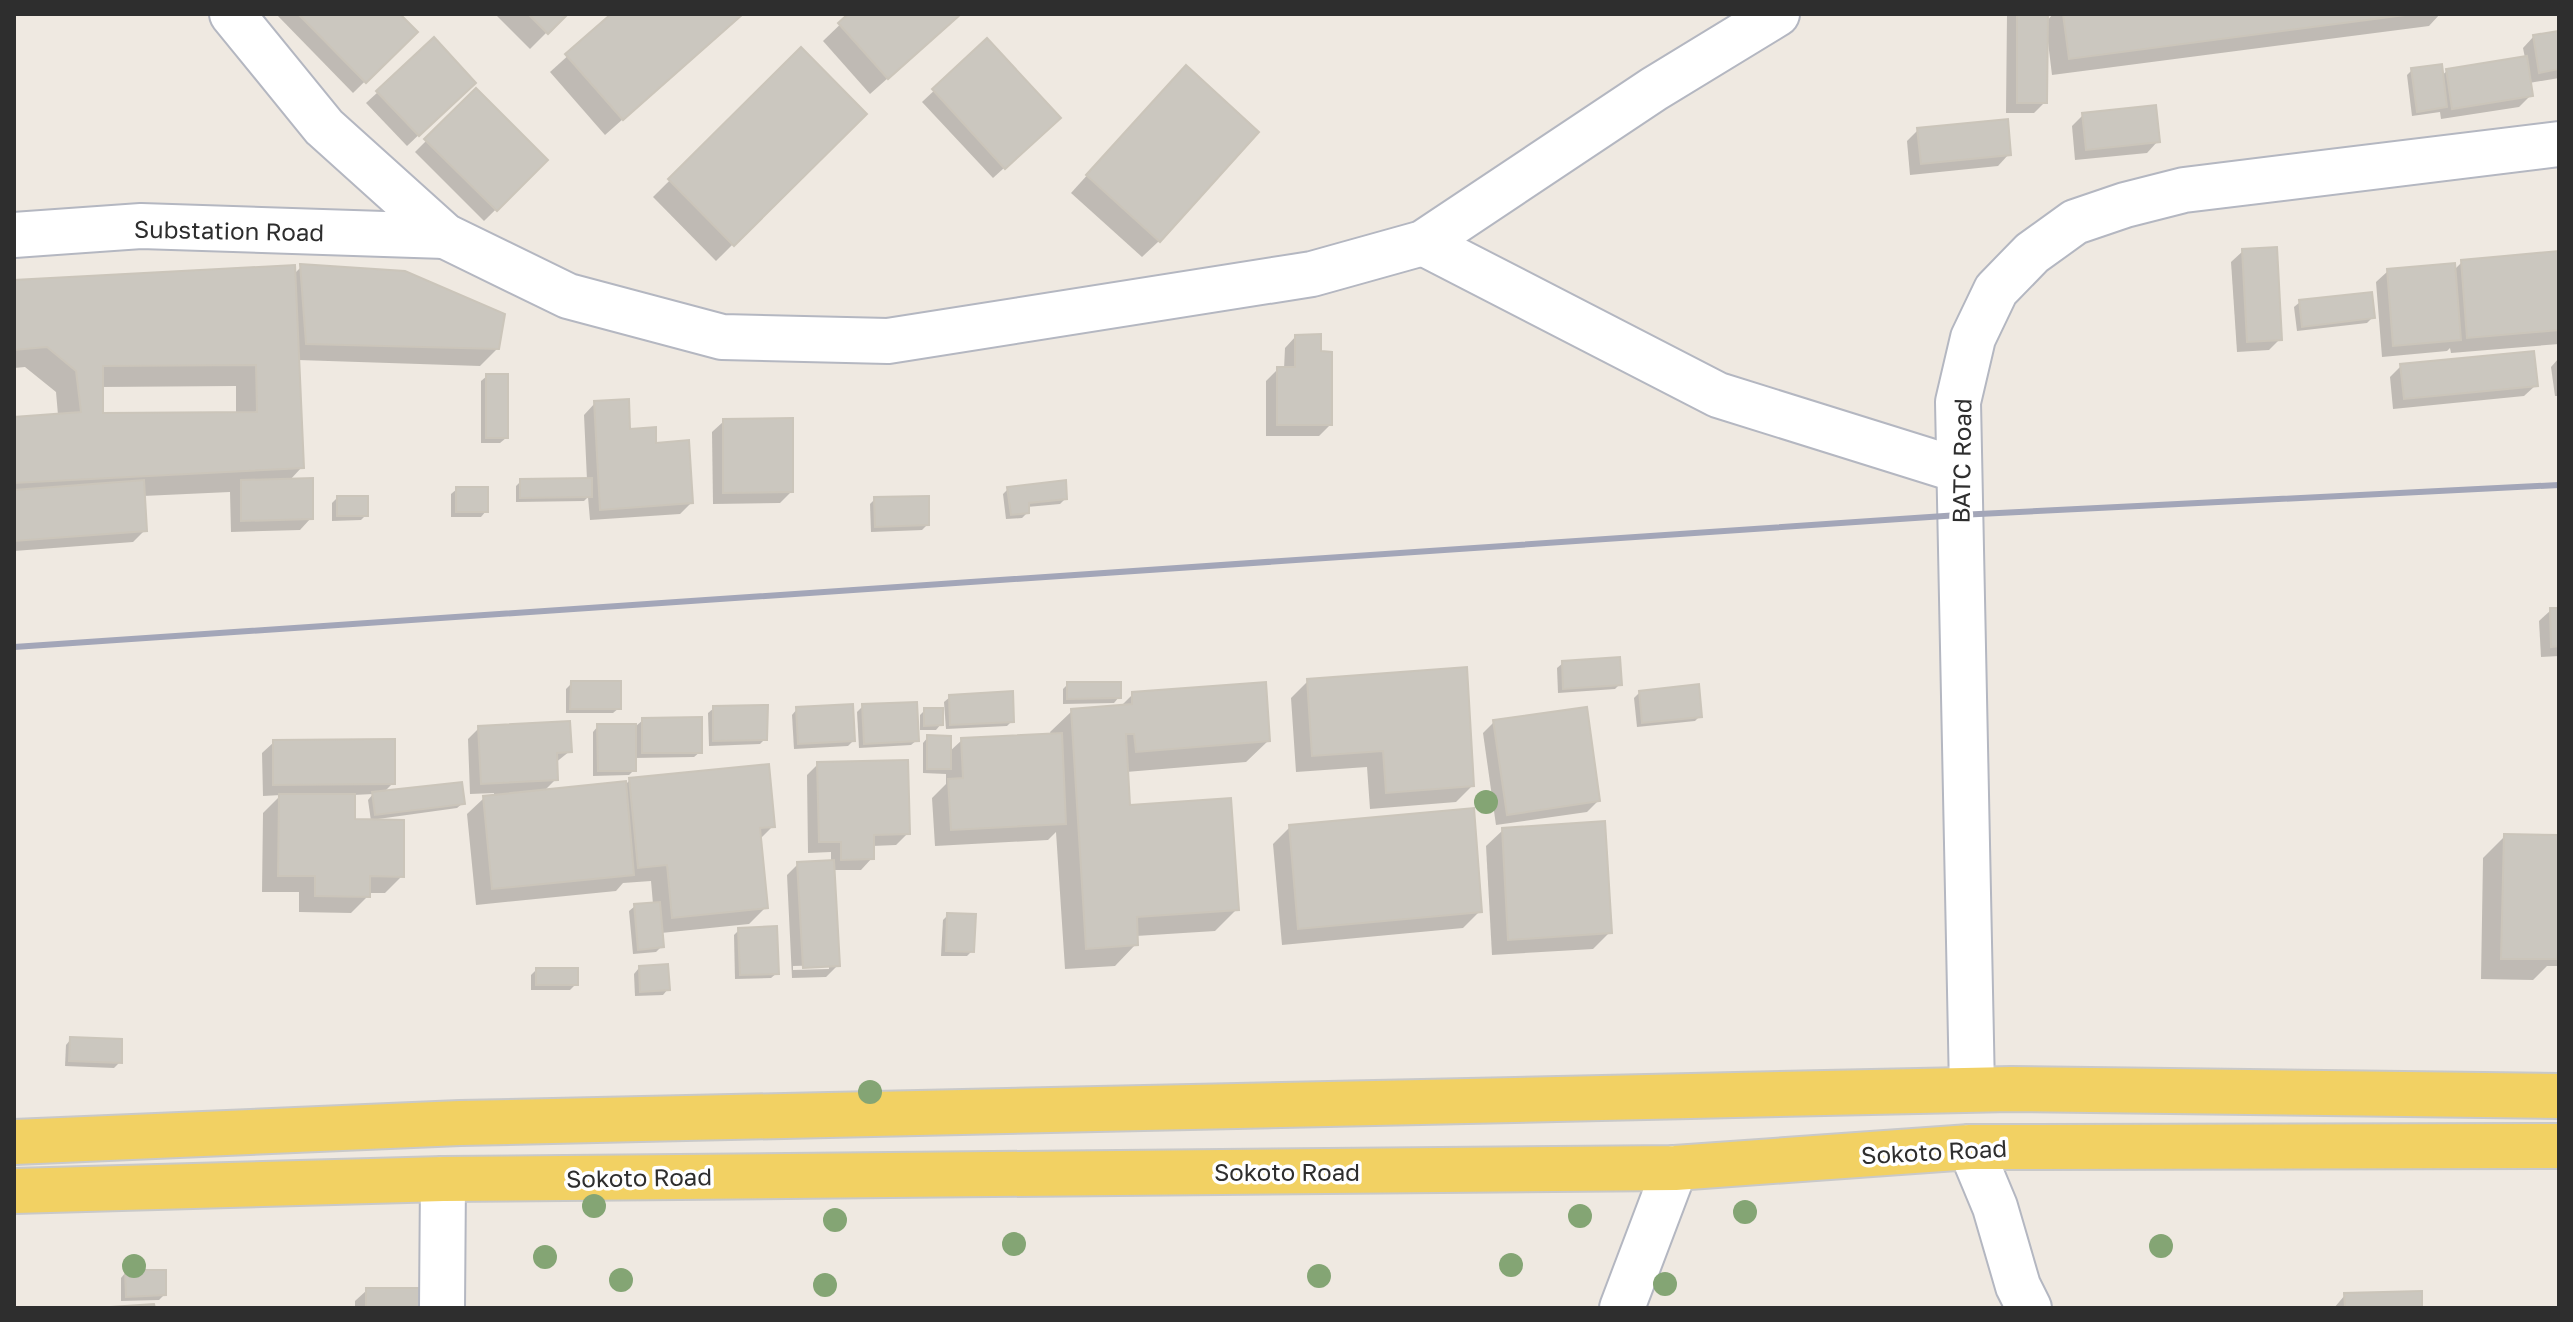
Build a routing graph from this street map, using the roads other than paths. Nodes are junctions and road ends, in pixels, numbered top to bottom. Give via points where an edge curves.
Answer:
1 (232, 14) edge
2 (1777, 14) edge
3 (2559, 144) edge
4 (14, 235) edge
5 (445, 236) junction
6 (1423, 243) junction
7 (1958, 470) junction
8 (1972, 1089) junction
9 (2559, 1096) edge
10 (1215, 1106) junction
11 (14, 1142) edge
12 (2559, 1146) edge
13 (1970, 1147) junction
14 (1675, 1168) junction
15 (1214, 1172) junction
16 (443, 1179) junction
17 (14, 1191) edge
18 (442, 1308) edge
19 (1622, 1308) edge
20 (2029, 1308) edge

1 - 5 street via 324,127
2 - 6 street
3 - 7 street, BATC Road via 2184,190 2075,222 2032,253 1996,290 1973,338 1958,402
4 - 5 street, Substation Road via 141,226
5 - 6 street via 568,296 722,337 888,341 1312,274
6 - 7 street via 1718,395
7 - 8 street, BATC Road
8 - 9 main road
8 - 10 main road
10 - 11 main road via 460,1123
10 - 15 main road
12 - 13 main road, Sokoto Road
13 - 14 main road, Sokoto Road
13 - 20 street
14 - 15 main road, Sokoto Road
14 - 19 street
15 - 16 main road, Sokoto Road
16 - 17 main road, Sokoto Road
16 - 18 street

